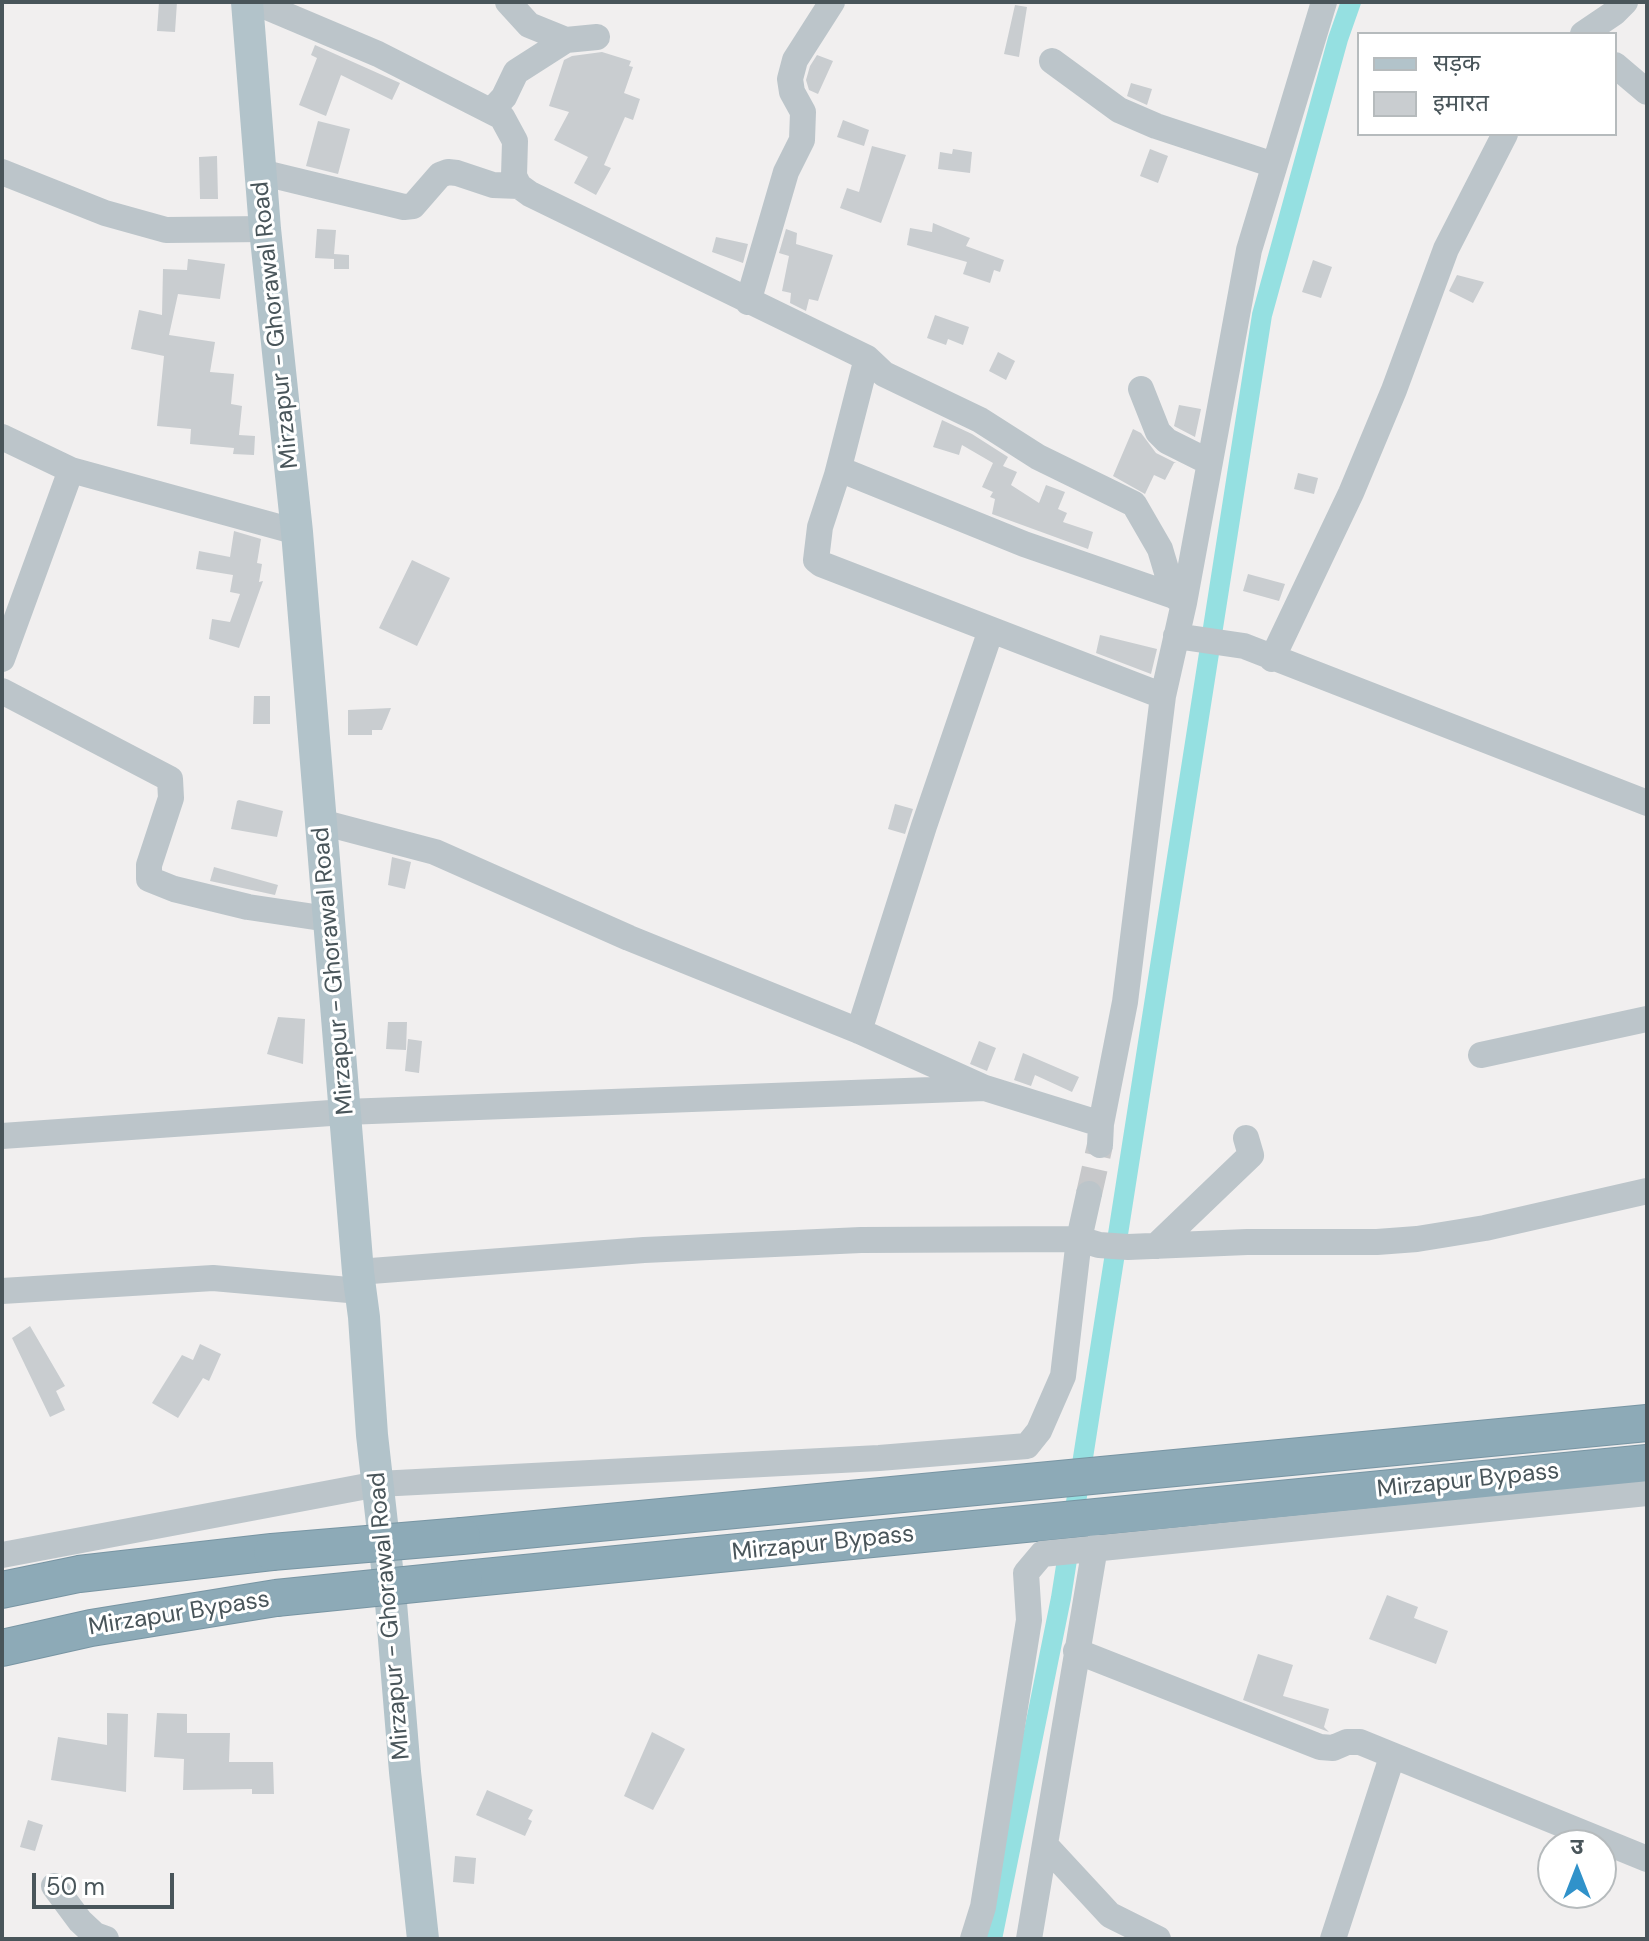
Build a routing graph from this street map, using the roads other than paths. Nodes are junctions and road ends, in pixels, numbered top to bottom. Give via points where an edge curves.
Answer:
1 (247, 2) edge
2 (255, 2) edge
3 (508, 2) edge
4 (832, 2) edge
5 (1324, 2) edge
6 (1625, 2) edge
7 (1586, 32) edge
8 (597, 37) dead end
9 (566, 40) junction
10 (1052, 61) dead end
11 (1617, 67) edge
12 (1647, 92) edge
13 (491, 111) junction
14 (1504, 136) edge
15 (1274, 165) junction
16 (2, 172) edge
17 (260, 172) junction
18 (519, 186) junction
19 (265, 229) junction
20 (748, 302) junction
21 (867, 358) junction
22 (1141, 389) dead end
23 (2, 437) edge
24 (1209, 462) junction
25 (839, 469) junction
26 (71, 470) junction
27 (297, 532) junction
28 (1179, 600) junction
29 (991, 630) junction
30 (1188, 639) junction
31 (2, 659) edge
32 (1272, 659) junction
33 (2, 691) edge
34 (1163, 696) junction
35 (1647, 803) edge
36 (321, 822) junction
37 (328, 919) junction
38 (1647, 1019) edge
39 (859, 1031) junction
40 (1481, 1055) dead end
41 (985, 1088) junction
42 (345, 1112) junction
43 (2, 1136) edge
44 (1246, 1138) dead end
45 (1647, 1191) edge
46 (1089, 1194) tunnel mouth
47 (1089, 1242) junction
48 (1156, 1246) junction
49 (359, 1282) junction
50 (2, 1291) edge
51 (1647, 1423) edge
52 (1647, 1463) edge
53 (378, 1484) junction
54 (1647, 1493) edge
55 (1086, 1548) junction
56 (2, 1555) edge
57 (2, 1590) edge
58 (2, 1648) edge
59 (1076, 1651) junction
60 (1392, 1757) junction
61 (1047, 1847) junction
62 (1647, 1859) edge
63 (54, 1886) dead end
64 (97, 1938) edge
65 (423, 1939) edge
66 (973, 1939) edge
67 (1029, 1939) edge
68 (1158, 1939) edge
69 (1333, 1939) edge

1 - 17 main road, Mirzapur - Ghorawal Road
2 - 13 street via 378,54
3 - 9 street via 529,25
4 - 20 street via 795,60 790,79 803,112 802,140 786,172
5 - 15 street
6 - 7 street
8 - 9 street
9 - 13 street via 516,72
10 - 15 street via 1119,110
11 - 12 street
13 - 18 street via 510,127
14 - 32 street via 1446,249 1351,493
15 - 24 street via 1249,250
16 - 19 street via 105,213 166,230
17 - 18 street via 404,207 422,199 448,172 493,185
17 - 19 main road, Mirzapur - Ghorawal Road
18 - 20 street
19 - 27 main road, Mirzapur - Ghorawal Road
20 - 21 street
21 - 25 street
21 - 28 street via 884,374 1134,504 1160,549
22 - 24 street via 1158,432
23 - 26 street
24 - 28 street
25 - 28 street
25 - 29 street via 820,527 816,560
26 - 27 street
26 - 31 street
27 - 36 main road, Mirzapur - Ghorawal Road
28 - 30 street
29 - 34 street
29 - 39 street
30 - 32 street via 1244,646
30 - 34 street
32 - 35 street
33 - 37 street via 170,779 171,798 149,879 248,907
34 - 41 street via 1125,1002 1100,1134
36 - 37 main road, Mirzapur - Ghorawal Road
36 - 39 street via 435,852
37 - 42 main road, Mirzapur - Ghorawal Road
38 - 40 street
39 - 41 street
41 - 42 street
42 - 43 street
42 - 49 main road, Mirzapur - Ghorawal Road
44 - 48 street via 1251,1155
45 - 48 street via 1417,1239
46 - 47 street
47 - 48 street
47 - 49 street via 861,1240 644,1250
47 - 53 street via 1063,1376 1027,1446
49 - 50 street via 213,1278
49 - 53 main road, Mirzapur - Ghorawal Road
51 - 57 highway, Mirzapur Bypass, bridge via 272,1552 79,1574
52 - 58 highway, Mirzapur Bypass, bridge via 276,1598
53 - 56 street
53 - 65 main road, Mirzapur - Ghorawal Road
54 - 55 street
55 - 59 street
55 - 66 street via 1042,1554 1026,1573 1029,1620 983,1907
59 - 60 street via 1320,1747 1360,1742
59 - 61 street
60 - 62 street
60 - 69 street
61 - 67 street
61 - 68 street via 1110,1915
63 - 64 street

